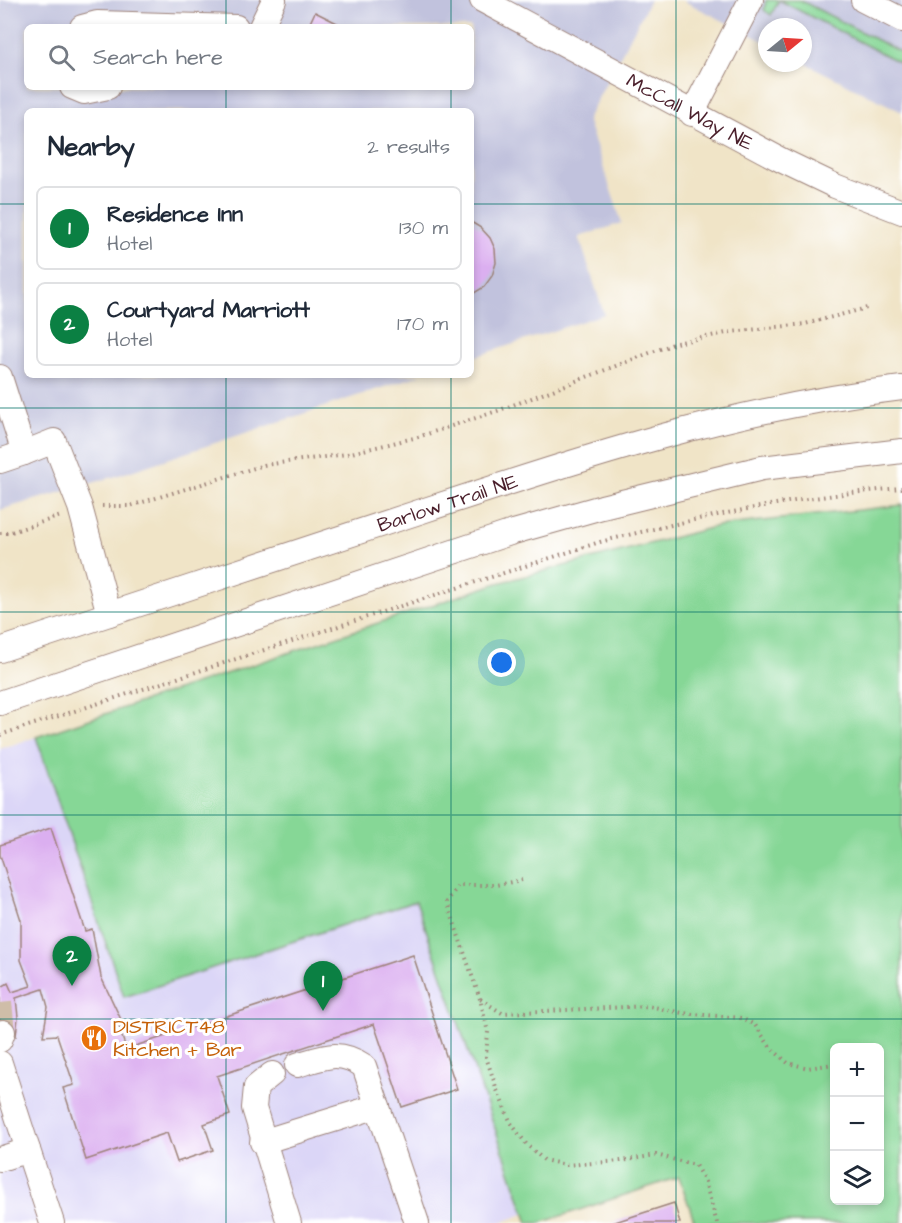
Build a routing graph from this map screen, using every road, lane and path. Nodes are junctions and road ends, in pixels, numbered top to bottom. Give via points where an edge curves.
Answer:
1 (274, 0) edge
2 (482, 0) edge
3 (751, 0) edge
4 (862, 0) edge
5 (902, 20) edge
6 (93, 24) edge
7 (132, 24) edge
8 (262, 24) edge
9 (79, 90) edge
10 (94, 90) edge
11 (692, 114) junction
12 (902, 212) edge
13 (867, 308) dead end
14 (0, 377) edge
15 (902, 388) edge
16 (902, 451) edge
17 (24, 453) junction
18 (0, 461) edge
19 (902, 488) edge
20 (80, 507) junction
21 (0, 533) edge
22 (109, 614) junction
23 (0, 650) edge
24 (0, 703) edge
25 (0, 735) edge
26 (522, 880) dead end
27 (480, 999) junction
28 (0, 1063) edge
29 (297, 1065) dead end
30 (830, 1065) edge
31 (272, 1074) dead end
32 (378, 1106) junction
33 (262, 1143) junction
34 (28, 1150) junction
35 (0, 1159) edge
36 (52, 1223) edge
37 (289, 1223) edge
38 (417, 1223) edge
39 (717, 1223) edge

1 - 8 street
2 - 11 street, McCall Way NE
3 - 11 street
4 - 5 street
6 - 7 street
9 - 10 street
11 - 12 street, McCall Way NE via 835,186
13 - 20 path via 805,324 676,343 418,437 347,454 264,465 130,506
14 - 17 street
15 - 22 street, Barlow Trail NE via 861,392 733,418 571,462
16 - 24 street via 762,468 602,507 510,533
17 - 18 street
17 - 20 street via 54,441
19 - 25 path via 783,503 682,522 600,543
20 - 21 path via 55,519
20 - 22 street
22 - 23 street, Barlow Trail NE
26 - 27 path via 458,885 447,902
27 - 30 path via 502,1013 649,1006 741,1018 756,1025 771,1048 788,1063 808,1068
27 - 39 path via 488,1032 486,1057 511,1123 527,1144 544,1160 566,1165 656,1155 695,1165 705,1182
28 - 34 street
29 - 32 street via 349,1055 364,1066
31 - 33 street via 256,1087 254,1108
32 - 33 street
32 - 38 street
33 - 37 street
34 - 35 street
34 - 36 street

